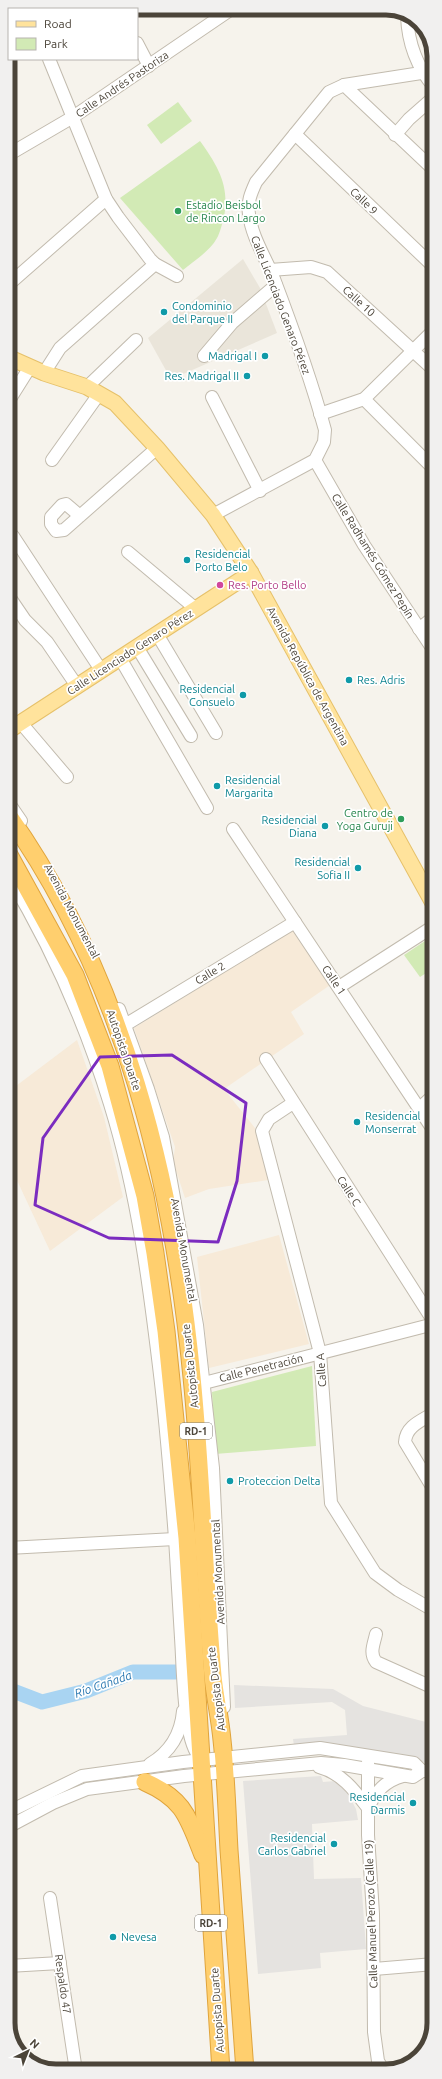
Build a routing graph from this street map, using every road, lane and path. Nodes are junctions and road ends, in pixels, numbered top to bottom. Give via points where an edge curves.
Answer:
1 (222, 15) edge
2 (407, 22) edge
3 (138, 45) edge
4 (49, 60) edge
5 (149, 66) junction
6 (427, 70) edge
7 (427, 72) edge
8 (344, 85) junction
9 (427, 103) edge
10 (73, 117) junction
11 (295, 134) junction
12 (395, 135) junction
13 (15, 151) edge
14 (427, 164) edge
15 (106, 199) junction
16 (427, 260) edge
17 (155, 264) junction
18 (270, 270) junction
19 (177, 276) dead end
20 (15, 280) edge
21 (276, 285) junction
22 (427, 337) edge
23 (136, 340) dead end
24 (414, 350) junction
25 (204, 356) dead end
26 (15, 360) edge
27 (427, 363) edge
28 (30, 367) junction
29 (44, 373) junction
30 (93, 390) junction
31 (15, 391) edge
32 (212, 397) dead end
33 (364, 400) junction
34 (320, 414) junction
35 (157, 448) junction
36 (52, 460) dead end
37 (315, 460) junction
38 (427, 462) edge
39 (260, 491) junction
40 (213, 515) junction
41 (80, 516) dead end
42 (15, 539) edge
43 (128, 552) dead end
44 (251, 573) junction
45 (15, 605) edge
46 (196, 609) junction
47 (427, 622) edge
48 (418, 629) junction
49 (157, 634) junction
50 (427, 641) edge
51 (137, 647) junction
52 (120, 658) junction
53 (101, 670) junction
54 (77, 686) junction
55 (15, 726) edge
56 (15, 728) edge
57 (216, 732) dead end
58 (191, 736) dead end
59 (67, 777) dead end
60 (208, 808) dead end
61 (15, 813) edge
62 (15, 826) edge
63 (233, 829) dead end
64 (15, 866) edge
65 (15, 887) edge
66 (427, 892) edge
67 (38, 907) junction
68 (296, 922) junction
69 (38, 928) junction
70 (427, 930) edge
71 (60, 950) junction
72 (339, 986) junction
73 (125, 1025) junction
74 (266, 1059) dead end
75 (427, 1102) edge
76 (293, 1103) junction
77 (420, 1108) junction
78 (427, 1120) edge
79 (152, 1236) junction
80 (144, 1260) junction
81 (158, 1274) junction
82 (427, 1312) edge
83 (427, 1325) edge
84 (320, 1353) junction
85 (204, 1383) junction
86 (427, 1417) edge
87 (427, 1478) edge
88 (15, 1548) edge
89 (181, 1553) junction
90 (427, 1607) edge
91 (376, 1634) dead end
92 (427, 1685) edge
93 (184, 1690) junction
94 (369, 1755) junction
95 (305, 1764) junction
96 (224, 1765) junction
97 (202, 1768) junction
98 (368, 1769) junction
99 (427, 1770) edge
100 (115, 1771) junction
101 (427, 1771) edge
102 (145, 1774) junction
103 (404, 1775) junction
104 (117, 1785) junction
105 (368, 1808) junction
106 (15, 1809) edge
107 (15, 1823) edge
108 (208, 1868) junction
109 (50, 1898) dead end
110 (60, 1963) junction
111 (427, 1965) edge
112 (15, 1966) edge
113 (374, 1969) junction
114 (75, 2064) edge
115 (221, 2064) edge
116 (245, 2064) edge
117 (380, 2064) edge

1 - 5 street, Calle Andrés Pastoriza
2 - 6 street via 407,32
3 - 5 street
4 - 10 street
5 - 10 street, Calle Andrés Pastoriza
7 - 8 street, Calle Licenciado Genaro Pérez
8 - 11 street, Calle Licenciado Genaro Pérez via 329,92
8 - 12 street
9 - 12 street
10 - 13 street, Calle Andrés Pastoriza
10 - 15 street
11 - 16 street, Calle 9
11 - 18 street, Calle Licenciado Genaro Pérez via 256,182 249,196 249,214 254,238
12 - 14 street
15 - 17 street
15 - 20 street
17 - 19 street
17 - 29 street via 60,348
18 - 21 street, Calle Licenciado Genaro Pérez
18 - 24 street, Calle 10 via 311,267 327,272
21 - 25 street via 232,323
21 - 34 street, Calle Licenciado Genaro Pérez via 301,348
22 - 24 street
23 - 30 street
24 - 27 street, Calle 10
24 - 33 street
26 - 28 main road, Avenida República de Argentina
28 - 29 main road, Avenida República de Argentina
28 - 31 street
29 - 30 main road, Avenida República de Argentina
30 - 35 main road, Avenida República de Argentina via 115,403
30 - 36 street
32 - 39 street
33 - 34 street
33 - 38 street
34 - 37 street, Calle Licenciado Genaro Pérez via 325,430 324,442
35 - 40 main road, Avenida República de Argentina
35 - 41 street
37 - 39 street
37 - 48 street, Calle Radhamés Gómez Pepín via 364,545
39 - 40 street
40 - 44 main road, Avenida República de Argentina
42 - 53 street
43 - 46 street
44 - 46 main road, Calle Licenciado Genaro Pérez
44 - 66 main road, Avenida República de Argentina
45 - 54 street via 25,620 47,642
46 - 49 main road, Calle Licenciado Genaro Pérez
47 - 48 street
48 - 50 street, Calle Radhamés Gómez Pepín
49 - 51 main road, Calle Licenciado Genaro Pérez
49 - 57 street
51 - 52 main road, Calle Licenciado Genaro Pérez
51 - 58 street
52 - 53 main road, Calle Licenciado Genaro Pérez
52 - 60 street
53 - 54 main road, Calle Licenciado Genaro Pérez
54 - 55 main road, Calle Licenciado Genaro Pérez
56 - 59 street
61 - 73 street, Avenida Monumental via 42,854 82,925
62 - 96 highway, Autopista Duarte / RD-1 via 80,937 106,997 134,1076 159,1165 177,1264 192,1375 213,1678
63 - 68 street, Calle 1
64 - 67 highway, Autopista Duarte / RD-1
65 - 69 street
67 - 69 highway
67 - 71 highway, Autopista Duarte / RD-1
68 - 72 street, Calle 1
68 - 73 street, Calle 2
69 - 71 highway
69 - 80 street via 94,1057 110,1106 132,1194
70 - 72 street
71 - 79 highway, Autopista Duarte / RD-1 via 75,975 110,1066 145,1196
72 - 77 street, Calle 1
73 - 85 street, Avenida Monumental via 148,1089 167,1157 197,1325
74 - 76 street, Calle C
75 - 77 street
76 - 82 street, Calle C
76 - 84 street, Calle A via 269,1119 263,1125 262,1131
77 - 78 street, Calle 1
79 - 80 highway
79 - 81 highway, Autopista Duarte / RD-1
80 - 81 highway
80 - 89 street
81 - 89 highway, Autopista Duarte / RD-1 via 166,1331
83 - 84 street, Calle Penetración
84 - 85 street, Calle Penetración
84 - 90 street, Calle A via 331,1503 375,1573
85 - 96 street, Avenida Monumental via 213,1468
86 - 87 street via 410,1427 405,1442
88 - 89 street
89 - 93 street
89 - 97 highway, Autopista Duarte / RD-1
91 - 92 street via 372,1654 376,1662
93 - 97 street via 191,1740
93 - 102 street via 179,1734 163,1756
94 - 96 street via 320,1748
94 - 98 street, Calle Manuel Perozo (Calle 19)
94 - 99 street via 414,1763
95 - 96 street
95 - 98 street via 344,1765
95 - 105 street via 330,1770 351,1786
96 - 97 street
96 - 116 highway, Autopista Duarte / RD-1
97 - 102 street
97 - 108 highway, Autopista Duarte / RD-1
98 - 103 street
98 - 105 street, Calle Manuel Perozo (Calle 19)
100 - 102 street
100 - 104 street
100 - 106 street via 82,1776
101 - 103 street via 413,1777
102 - 104 street
102 - 108 highway via 181,1805
103 - 105 street via 385,1783
104 - 107 street via 87,1789 73,1794
105 - 113 street, Calle Manuel Perozo (Calle 19)
108 - 115 highway, Autopista Duarte / RD-1
109 - 110 street, Respaldo 47
110 - 112 street
110 - 114 street, Respaldo 47
111 - 113 street
113 - 117 street, Calle Manuel Perozo (Calle 19) via 374,2032

